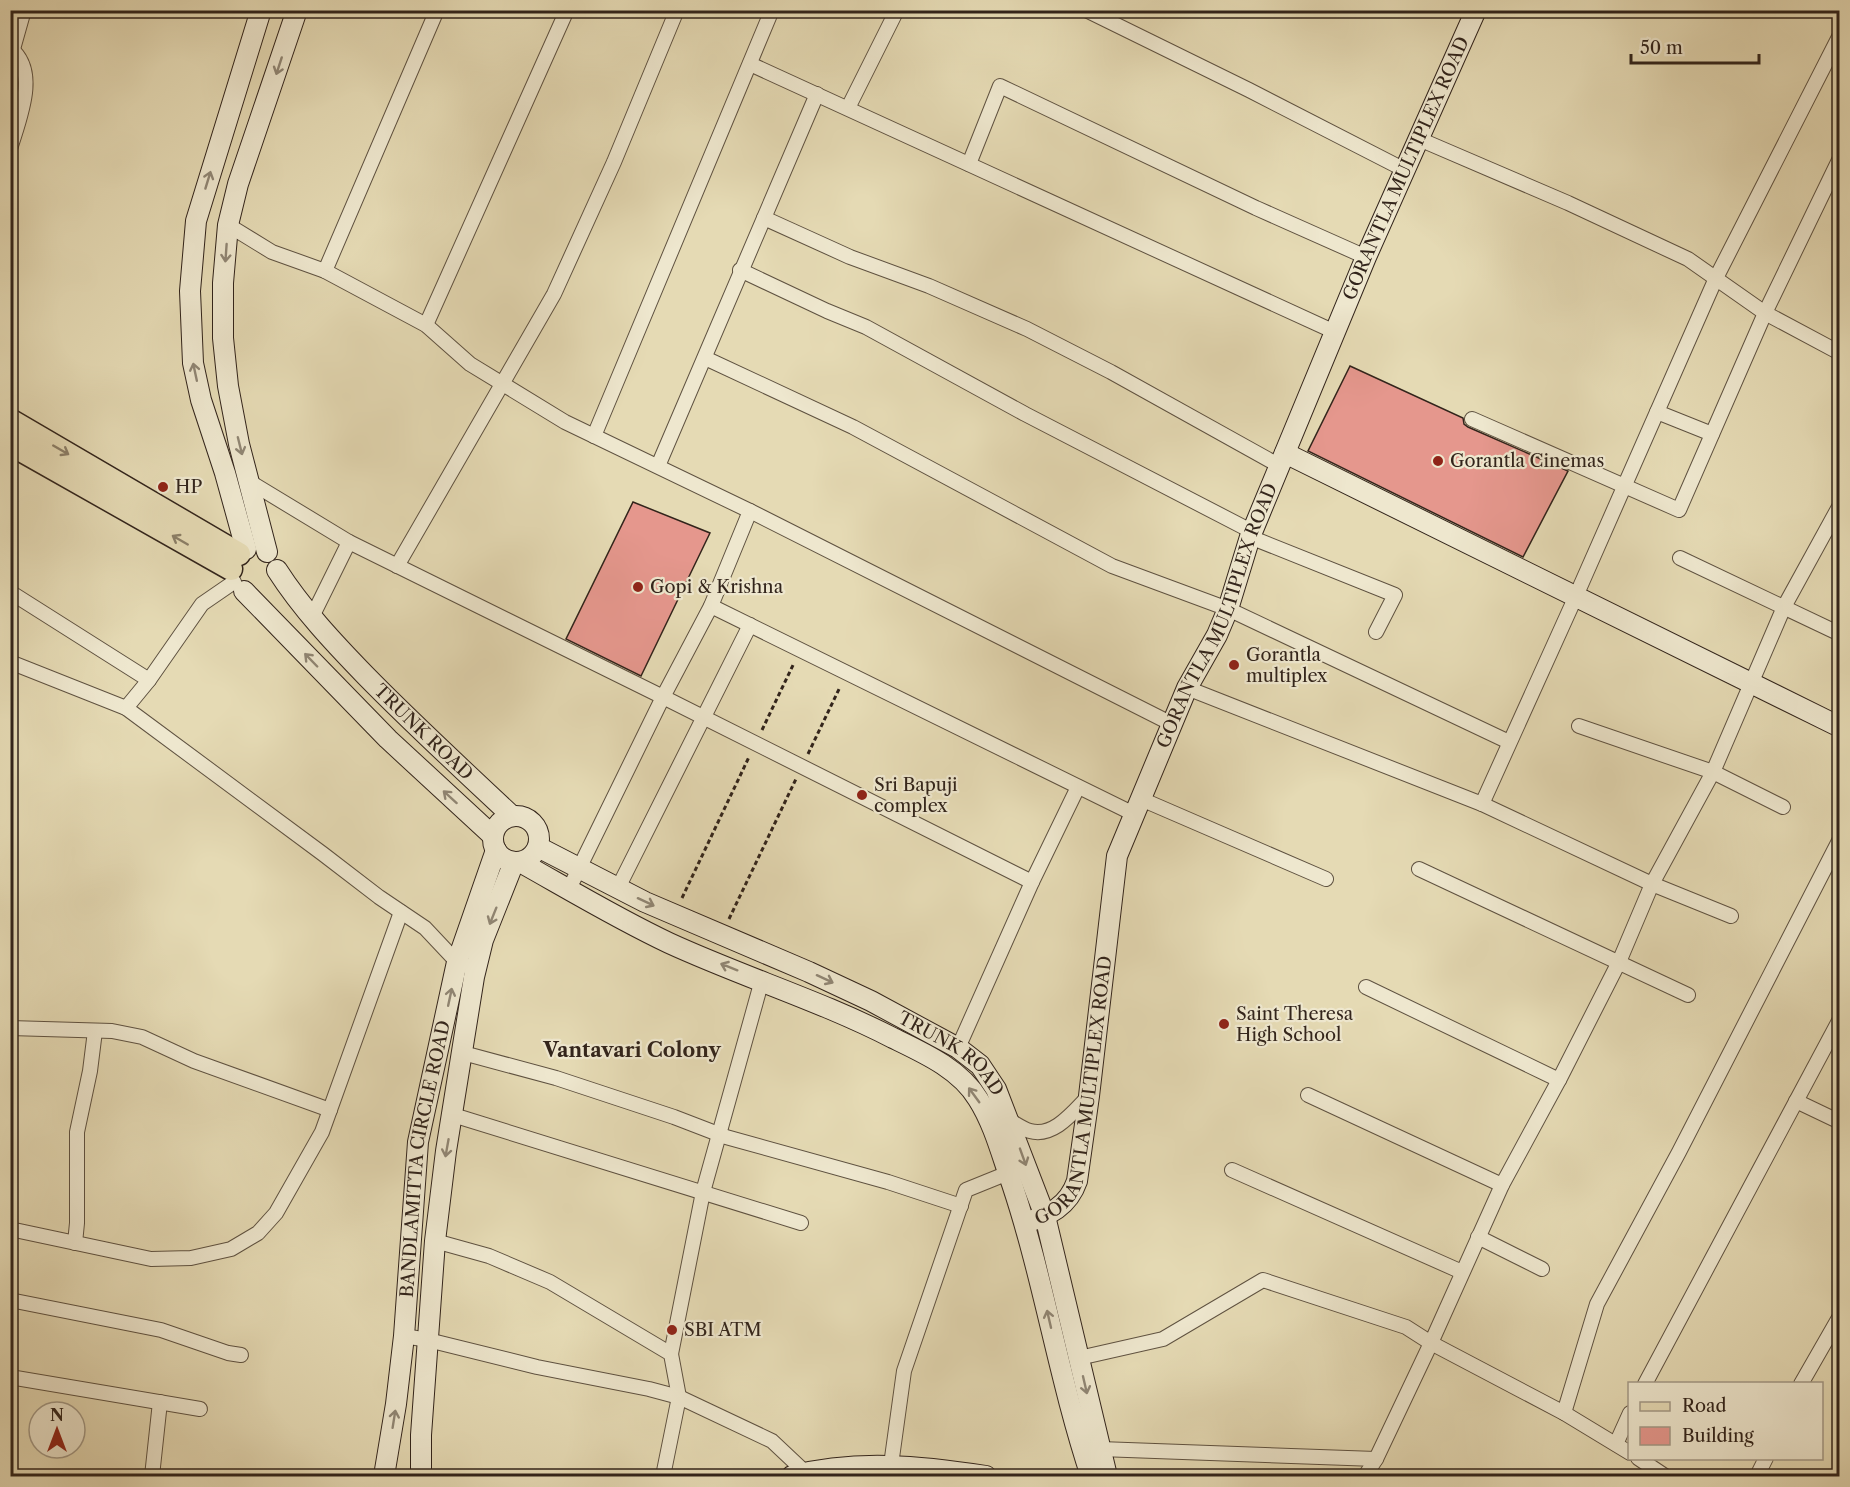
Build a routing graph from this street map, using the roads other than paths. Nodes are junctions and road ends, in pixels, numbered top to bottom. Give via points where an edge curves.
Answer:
1 (24, 10) edge
2 (261, 10) edge
3 (297, 10) edge
4 (437, 10) edge
5 (567, 10) edge
6 (677, 10) edge
7 (772, 10) edge
8 (897, 10) edge
9 (1086, 10) edge
10 (1476, 10) edge
11 (1839, 35) edge
12 (12, 48) edge
13 (750, 64) junction
14 (817, 94) junction
15 (848, 108) junction
16 (1419, 139) junction
17 (10, 149) edge
18 (1839, 158) edge
19 (969, 164) junction
20 (1405, 170) junction
21 (764, 218) junction
22 (228, 225) junction
23 (1366, 257) junction
24 (740, 270) junction
25 (325, 271) junction
26 (1716, 278) junction
27 (1765, 313) junction
28 (426, 325) junction
29 (1335, 332) junction
30 (1839, 353) edge
31 (705, 358) junction
32 (502, 384) junction
33 (1657, 412) junction
34 (1472, 419) dead end
35 (10, 420) edge
36 (1712, 434) junction
37 (594, 436) junction
38 (10, 444) edge
39 (1283, 460) junction
40 (658, 466) junction
41 (250, 482) junction
42 (1623, 487) junction
43 (1839, 505) edge
44 (750, 511) junction
45 (1251, 534) junction
46 (349, 542) junction
47 (267, 552) junction
48 (1680, 558) dead end
49 (397, 566) junction
50 (239, 569) junction
51 (277, 570) junction
52 (10, 592) edge
53 (1576, 596) junction
54 (711, 606) junction
55 (1784, 607) junction
56 (1228, 609) junction
57 (312, 617) junction
58 (750, 626) junction
59 (1377, 632) dead end
60 (1839, 634) edge
61 (10, 663) edge
62 (148, 680) junction
63 (1750, 684) junction
64 (1187, 688) junction
65 (663, 697) junction
66 (126, 708) junction
67 (704, 717) junction
68 (1172, 724) junction
69 (1579, 726) dead end
70 (1839, 728) edge
71 (1509, 742) junction
72 (1713, 772) junction
73 (1078, 787) junction
74 (1482, 804) junction
75 (1137, 807) junction
76 (1783, 807) dead end
77 (512, 816) junction
78 (1839, 839) edge
79 (494, 843) junction
80 (538, 847) junction
81 (517, 862) junction
82 (580, 868) junction
83 (1419, 868) dead end
84 (1326, 879) dead end
85 (621, 880) dead end
86 (1032, 882) junction
87 (1652, 884) junction
88 (569, 889) junction
89 (401, 912) junction
90 (1731, 916) dead end
91 (1619, 962) junction
92 (466, 966) junction
93 (762, 980) junction
94 (1366, 987) dead end
95 (1688, 995) dead end
96 (1839, 1019) edge
97 (10, 1028) edge
98 (95, 1031) junction
99 (958, 1048) junction
100 (463, 1053) junction
101 (1559, 1080) junction
102 (1308, 1095) dead end
103 (1089, 1096) junction
104 (1796, 1101) junction
105 (330, 1110) junction
106 (453, 1115) junction
107 (1009, 1120) junction
108 (1839, 1122) edge
109 (718, 1135) junction
110 (1232, 1170) dead end
111 (1008, 1173) junction
112 (1502, 1185) junction
113 (703, 1192) junction
114 (961, 1206) junction
115 (1045, 1216) junction
116 (801, 1223) dead end
117 (1025, 1223) junction
118 (10, 1229) edge
119 (1478, 1237) junction
120 (435, 1241) junction
121 (75, 1243) junction
122 (1542, 1269) dead end
123 (1462, 1272) junction
124 (10, 1300) edge
125 (1839, 1316) edge
126 (404, 1336) junction
127 (428, 1340) junction
128 (1431, 1343) junction
129 (670, 1354) junction
130 (241, 1355) dead end
131 (1079, 1358) junction
132 (10, 1377) edge
133 (1646, 1382) edge
134 (1802, 1382) edge
135 (679, 1397) junction
136 (160, 1402) junction
137 (200, 1409) dead end
138 (1564, 1413) junction
139 (1628, 1415) edge
140 (1616, 1444) junction
141 (1100, 1449) junction
142 (1628, 1452) edge
143 (1376, 1459) junction
144 (1641, 1460) edge
145 (1765, 1460) edge
146 (891, 1465) junction
147 (802, 1475) edge
148 (152, 1476) edge
149 (384, 1476) edge
150 (421, 1476) edge
151 (663, 1476) edge
152 (986, 1476) edge
153 (1091, 1476) edge
154 (1107, 1476) edge
155 (1365, 1476) edge
156 (1665, 1476) edge
157 (1757, 1476) edge

1 - 12 street
50 -> 2 main road via 193,363 190,291 196,221
3 -> 22 main road, TRUNK ROAD via 238,184
4 - 25 street
5 - 28 street
6 - 32 street via 554,294
7 - 13 street
8 - 15 street
9 - 20 street
10 - 16 main road, GORANTLA MULTIPLEX ROAD
11 - 26 street
12 - 17 street via 24,66 26,86
13 - 14 street
13 - 37 street
14 - 15 street
14 - 21 street
15 - 19 street
16 - 20 main road, GORANTLA MULTIPLEX ROAD
16 - 26 street via 1688,259
18 - 27 street
19 - 23 street via 1000,86
19 - 29 street
20 - 23 main road, GORANTLA MULTIPLEX ROAD
21 - 24 street
21 - 39 street via 1027,329
22 - 25 street via 272,252
22 -> 41 main road, TRUNK ROAD via 223,338 228,386
23 - 29 main road, GORANTLA MULTIPLEX ROAD
24 - 31 street
24 - 45 street via 866,327
25 - 28 street
26 - 27 street
26 - 33 street
27 - 30 street
27 - 36 street
28 - 32 street via 470,364
29 - 39 main road, GORANTLA MULTIPLEX ROAD
31 - 40 street
31 - 56 street via 853,427 1112,567
32 - 37 street
32 - 49 street
33 - 36 street
33 - 42 street
34 - 42 street
35 -> 50 main road
36 - 42 street via 1679,510
37 - 40 street
50 -> 38 main road
39 - 45 main road, GORANTLA MULTIPLEX ROAD
39 - 53 main road
40 - 44 street
41 - 46 street
41 - 47 main road, TRUNK ROAD
42 - 53 street
43 - 55 street
44 - 54 street
44 - 68 street
45 - 56 main road, GORANTLA MULTIPLEX ROAD
45 - 59 street via 1395,595
46 - 49 street
46 - 57 street
47 - 50 main road via 253,548
47 - 51 main road, TRUNK ROAD
48 - 55 street
49 - 65 street
50 - 51 main road via 253,593 270,587
50 - 62 street via 202,604
79 -> 50 main road via 388,739
51 - 57 main road, TRUNK ROAD
52 - 62 street
53 - 63 main road
53 - 71 street
54 - 58 street
54 - 65 street
55 - 60 street
55 - 63 street
56 - 64 main road, GORANTLA MULTIPLEX ROAD
56 - 71 street
57 - 77 main road, TRUNK ROAD via 409,720
58 - 67 street
58 - 73 street
61 - 66 street
62 - 66 street
63 - 70 main road
63 - 72 street
64 - 68 main road, GORANTLA MULTIPLEX ROAD
64 - 74 street
65 - 67 street
65 - 82 street
66 - 89 street
67 - 85 street
67 - 86 street
68 - 75 main road, GORANTLA MULTIPLEX ROAD
69 - 72 street
71 - 74 street
72 - 76 street
72 - 87 street
73 - 75 street
73 - 86 street
74 - 87 street
75 - 84 street
75 - 103 main road, GORANTLA MULTIPLEX ROAD via 1117,856
77 - 79 main road via 496,827
77 - 80 main road via 524,817 534,824 539,835
78 - 138 street via 1597,1304
79 - 81 main road via 500,856
79 - 92 main road, BANDLAMITTA CIRCLE ROAD
80 - 81 main road via 531,856
80 - 82 main road, TRUNK ROAD
81 - 88 main road, TRUNK ROAD
81 -> 92 main road via 483,940
82 - 88 street
82 -> 99 main road, TRUNK ROAD via 645,902 861,996
83 - 91 street
86 - 99 street
87 - 90 street
87 - 91 street
93 -> 88 main road, TRUNK ROAD via 670,943
89 - 92 street via 425,928
89 - 105 street
91 - 95 street
91 - 101 street
92 - 100 main road
126 -> 92 main road, BANDLAMITTA CIRCLE ROAD via 418,1142
93 - 109 street
111 -> 93 main road, TRUNK ROAD via 978,1098 963,1080 914,1048
94 - 101 street
96 - 104 street
97 - 98 street
98 - 105 street via 142,1037 194,1061
98 - 121 street via 77,1132
99 - 107 main road, TRUNK ROAD via 980,1065
100 - 106 main road
100 - 109 street via 556,1078
101 - 112 street
102 - 112 street
103 - 107 street via 1048,1131 1032,1132
103 - 115 main road, GORANTLA MULTIPLEX ROAD via 1074,1189 1063,1205
104 - 108 street
104 - 133 street
105 - 121 street via 322,1132 276,1213 258,1233 231,1249 191,1258 151,1258
106 - 113 street
106 -> 120 main road
107 -> 115 main road, TRUNK ROAD
109 - 113 street
109 - 114 street
110 - 123 street
111 - 114 street via 966,1190
111 - 117 main road, TRUNK ROAD
112 - 119 street
113 - 116 street
113 - 129 street
114 - 146 street via 904,1371
115 - 117 main road, GORANTLA MULTIPLEX ROAD
115 - 131 main road, TRUNK ROAD
153 -> 117 main road, TRUNK ROAD
118 - 121 street
119 - 122 street
119 - 123 street
120 - 127 main road
120 - 129 street via 489,1256 550,1282
123 - 128 street
124 - 130 street via 161,1330
125 - 134 street
126 - 127 street
149 -> 126 main road, BANDLAMITTA CIRCLE ROAD
127 - 135 street
127 - 150 main road
128 - 131 street via 1406,1327 1263,1280 1163,1340
128 - 138 street
128 - 143 street
129 - 135 street
131 -> 141 main road, TRUNK ROAD
132 - 136 street
135 - 147 street via 772,1441
135 - 151 street
136 - 137 street
136 - 148 street
138 - 140 street
139 - 140 street
140 - 142 street
141 - 143 street
141 - 154 main road, TRUNK ROAD
143 - 155 street
144 - 156 street
145 - 157 street
146 - 147 main road
146 - 152 main road

